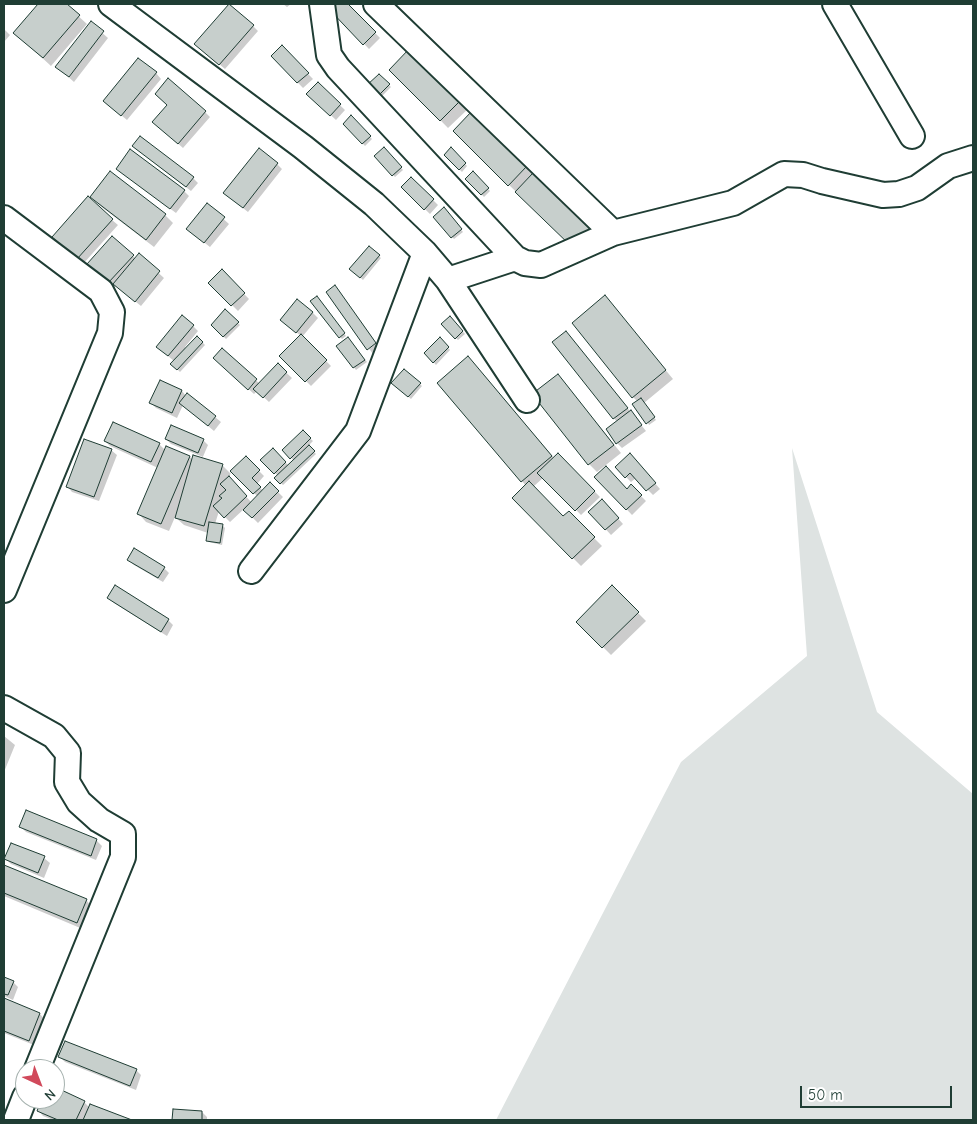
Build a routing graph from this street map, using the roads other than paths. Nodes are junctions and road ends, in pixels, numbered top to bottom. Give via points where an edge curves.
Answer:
1 (111, 4) edge
2 (322, 4) edge
3 (376, 4) edge
4 (835, 4) edge
5 (912, 136) dead end
6 (973, 158) edge
7 (4, 218) edge
8 (613, 233) junction
9 (425, 253) junction
10 (515, 258) junction
11 (448, 280) junction
12 (527, 400) dead end
13 (251, 571) dead end
14 (4, 590) edge
15 (4, 708) edge
16 (40, 1059) edge

1 - 9 street via 303,147 374,204
2 - 10 street via 329,54 338,68
3 - 8 street
4 - 5 street
6 - 8 street via 948,166 917,188 899,194 883,195 803,174 784,174 733,203
7 - 14 street via 101,291 112,312 110,333
8 - 10 street via 541,265 525,264
9 - 11 street
9 - 13 street via 358,431
10 - 11 street
11 - 12 street
15 - 16 street via 54,736 68,754 67,782 79,802 99,820 123,834 122,858

